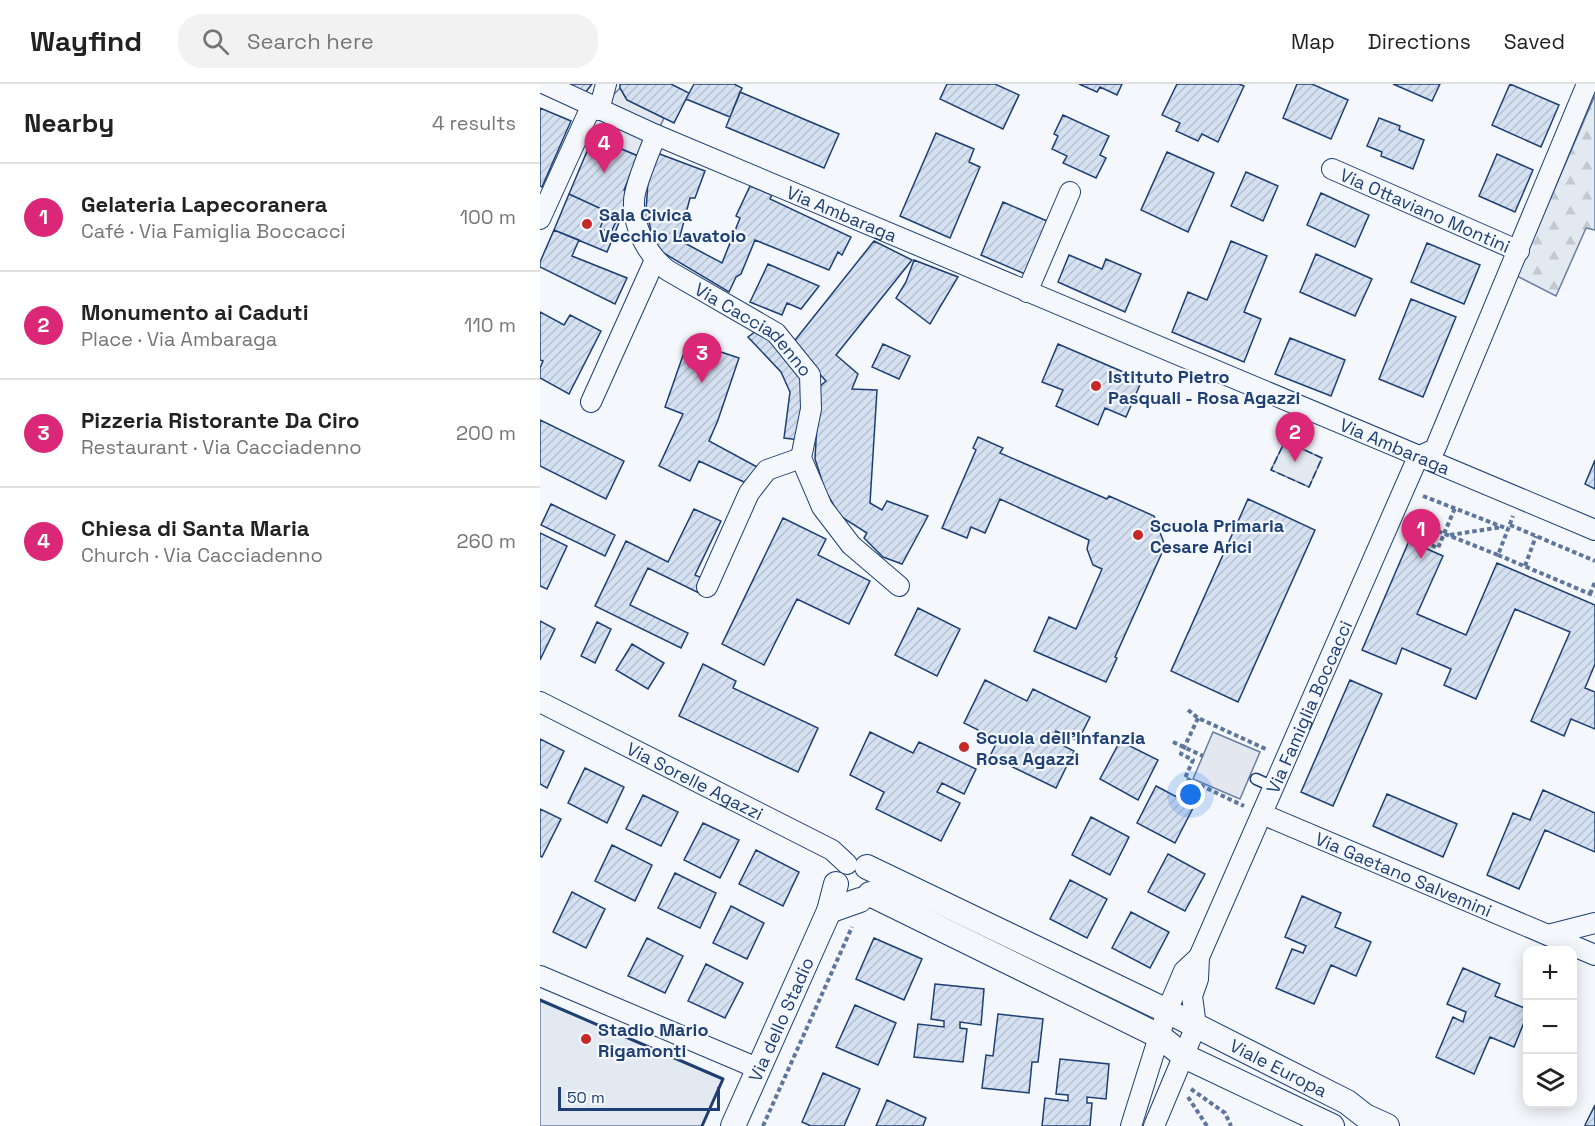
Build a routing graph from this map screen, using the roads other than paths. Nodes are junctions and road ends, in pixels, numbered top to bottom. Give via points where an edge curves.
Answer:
1 (544, 84) edge
2 (606, 84) edge
3 (1587, 84) edge
4 (595, 109) junction
5 (656, 135) junction
6 (1332, 169) dead end
7 (1070, 192) dead end
8 (540, 219) edge
9 (1519, 251) junction
10 (655, 260) junction
11 (1027, 292) junction
12 (591, 402) dead end
13 (1418, 457) junction
14 (801, 458) junction
15 (1595, 530) edge
16 (899, 586) dead end
17 (707, 587) dead end
18 (540, 702) edge
19 (1262, 814) junction
20 (850, 872) junction
21 (862, 905) junction
22 (829, 911) junction
23 (1595, 923) edge
24 (1548, 935) junction
25 (1595, 955) edge
26 (1199, 957) junction
27 (540, 975) edge
28 (1167, 1011) junction
29 (1196, 1026) junction
30 (1159, 1036) junction
31 (1184, 1056) junction
32 (758, 1068) junction
33 (733, 1126) edge
34 (1131, 1126) edge
35 (1154, 1126) edge
36 (1332, 1126) edge
37 (1387, 1126) edge

1 - 4 street, Via Ambaraga
2 - 4 street
3 - 9 street, Via Ottaviano Montini
4 - 5 street, Via Ambaraga
4 - 8 street
5 - 10 street, Via Cacciadenno via 634,200 638,230
5 - 11 street, Via Ambaraga
6 - 9 street, Via Ottaviano Montini
7 - 11 street
9 - 13 street, Via Ottaviano Montini via 1435,449
10 - 12 street
10 - 14 street, Via Cacciadenno via 776,333 810,375 810,409
11 - 13 street, Via Ambaraga
13 - 15 street, Via Ambaraga
13 - 19 street, Via Famiglia Boccacci via 1265,783
14 - 16 street via 822,507 851,545
14 - 17 street via 767,470 748,492
18 - 20 street, Via Sorelle Agazzi via 832,850
19 - 24 street, Via Gaetano Salvemini
19 - 26 street, Via Famiglia Boccacci
20 - 21 street via 839,892
20 - 21 street via 871,872 874,880
20 - 22 street, Via dello Stadio
20 - 28 street, Via Sorelle Agazzi
21 - 22 street
21 - 30 street
22 - 32 street, Via dello Stadio
23 - 24 street
24 - 25 street, Via Gaetano Salvemini
26 - 28 street, Via Famiglia Boccacci via 1184,971
26 - 29 street, Via Famiglia Boccacci via 1192,996
27 - 32 street
28 - 29 street, Viale Europa
28 - 30 street, Via Famiglia Boccacci
29 - 31 street, Via Famiglia Boccacci
29 - 37 street, Viale Europa
30 - 31 street, Viale Europa
30 - 34 street, Via Famiglia Boccacci
31 - 35 street, Via Famiglia Boccacci
31 - 36 street, Viale Europa
32 - 33 street, Via dello Stadio

